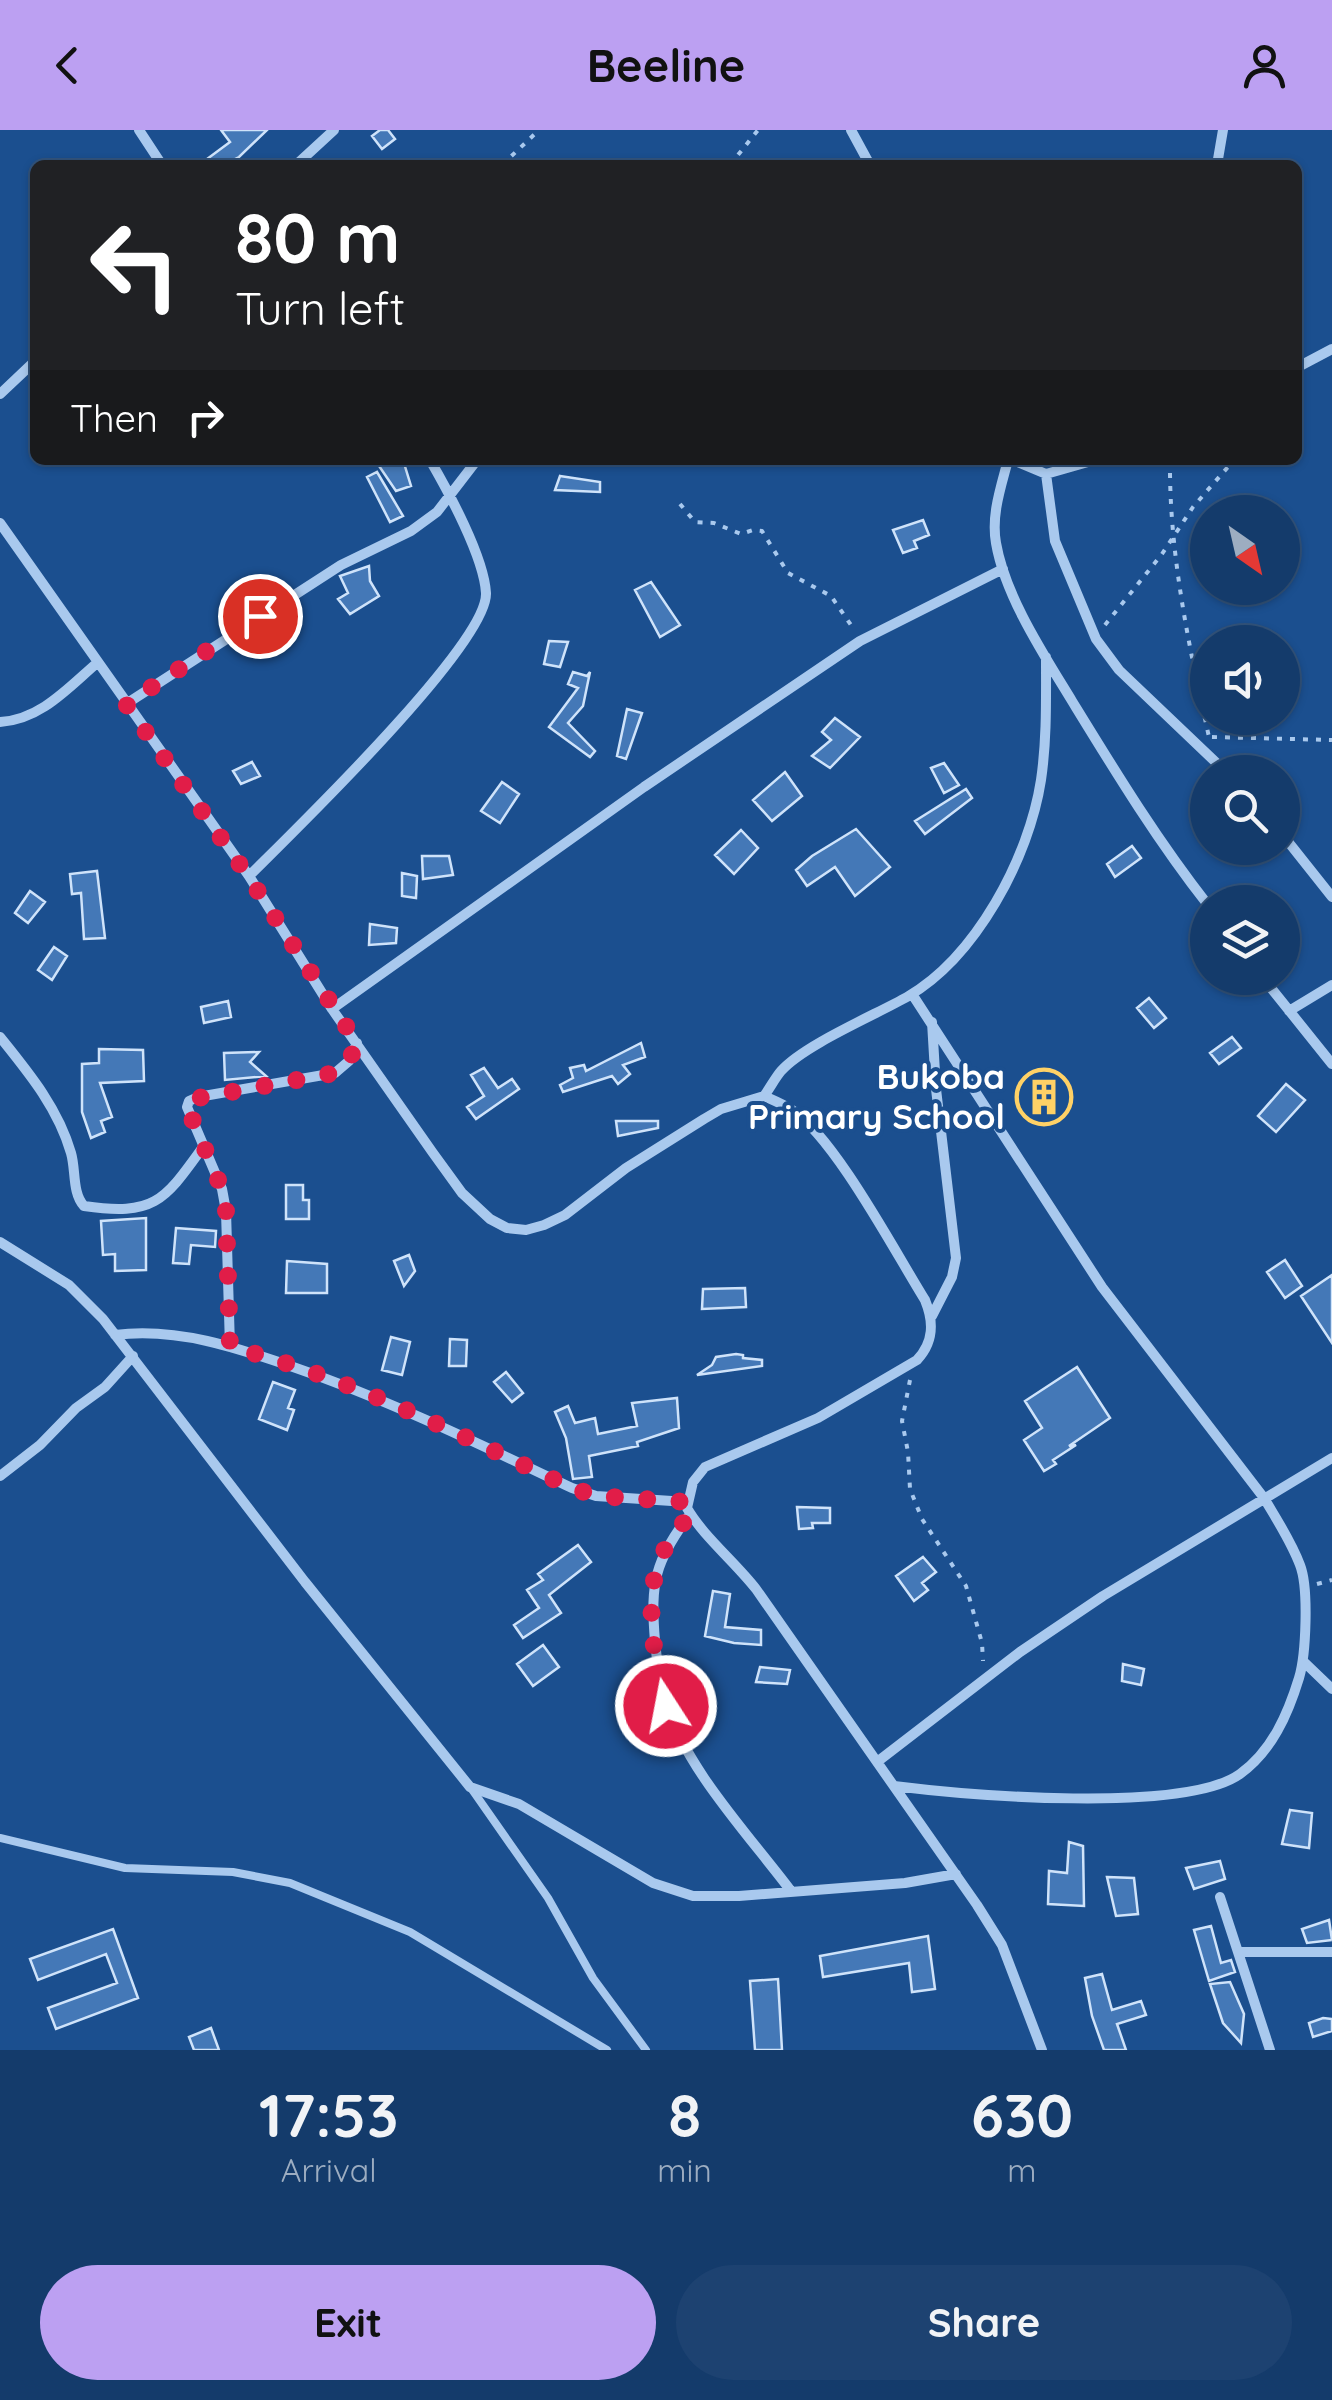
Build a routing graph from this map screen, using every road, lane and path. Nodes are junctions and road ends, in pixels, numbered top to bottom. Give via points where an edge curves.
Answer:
1 (140, 130) edge
2 (334, 130) edge
3 (539, 130) edge
4 (758, 130) edge
5 (851, 130) edge
6 (1223, 130) edge
7 (159, 160) edge
8 (301, 160) edge
9 (507, 160) edge
10 (734, 160) edge
11 (867, 160) edge
12 (1218, 160) edge
13 (1332, 349) edge
14 (1302, 364) edge
15 (30, 367) edge
16 (0, 394) edge
17 (433, 465) edge
18 (474, 465) edge
19 (1009, 465) edge
20 (1023, 465) edge
21 (1078, 465) edge
22 (1170, 465) edge
23 (1230, 465) edge
24 (1046, 474) junction
25 (450, 494) junction
26 (680, 504) dead end
27 (0, 523) edge
28 (1174, 534) junction
29 (1003, 569) junction
30 (1096, 640) junction
31 (860, 641) junction
32 (1046, 658) junction
33 (96, 663) junction
34 (126, 704) junction
35 (0, 722) edge
36 (1332, 740) edge
37 (1208, 755) edge
38 (1300, 857) edge
39 (248, 876) junction
40 (1193, 885) edge
41 (1332, 897) edge
42 (1332, 984) edge
43 (912, 994) junction
44 (1276, 995) edge
45 (332, 1009) junction
46 (1289, 1012) junction
47 (932, 1022) junction
48 (0, 1037) edge
49 (357, 1043) junction
50 (1332, 1064) edge
51 (764, 1096) junction
52 (203, 1147) junction
53 (0, 1242) edge
54 (932, 1316) junction
55 (116, 1334) junction
56 (230, 1347) junction
57 (133, 1356) junction
58 (917, 1360) junction
59 (1332, 1458) edge
60 (0, 1476) edge
61 (1264, 1498) junction
62 (689, 1508) junction
63 (1304, 1662) junction
64 (983, 1681) junction
65 (1332, 1689) edge
66 (877, 1762) junction
67 (894, 1786) junction
68 (470, 1787) junction
69 (0, 1838) edge
70 (956, 1874) junction
71 (791, 1891) junction
72 (1220, 1897) dead end
73 (1239, 1952) junction
74 (1332, 1952) edge
75 (608, 2050) edge
76 (646, 2050) edge
77 (1042, 2050) edge
78 (1270, 2050) edge

1 - 7 street
2 - 8 street
3 - 9 path
4 - 10 path
5 - 11 street
6 - 12 street
13 - 14 street
15 - 16 street
17 - 25 street
18 - 25 street
19 - 29 street via 995,522
20 - 24 street
21 - 24 street
22 - 28 path
23 - 28 path
24 - 30 street via 1055,541
25 - 34 street via 410,531 326,573
25 - 39 street via 482,578 483,612 382,740
26 - 31 path via 695,522 741,534 762,531 788,574 831,596
27 - 33 street
28 - 30 path
28 - 36 path via 1209,738
29 - 31 street
29 - 32 street
30 - 37 street
31 - 45 street
32 - 40 street via 1138,810
32 - 43 street via 1040,784 1022,843 996,905 964,950
33 - 34 street
33 - 35 street via 39,711
34 - 39 street
38 - 41 street
39 - 45 street
42 - 46 street
43 - 47 street
43 - 51 street via 783,1068
44 - 46 street
45 - 49 street
46 - 50 street
47 - 54 street via 956,1258
47 - 61 street via 1102,1287
48 - 52 street via 62,1126 84,1206 158,1202
49 - 51 street via 462,1193 507,1228 526,1230 565,1214 704,1119
49 - 52 street via 335,1073 190,1101
51 - 54 street via 793,1110 835,1156
52 - 56 street via 226,1211
53 - 55 street via 69,1285
54 - 58 street via 926,1351
55 - 56 street via 184,1335
55 - 57 street
56 - 62 street via 432,1420 572,1488
57 - 60 street
57 - 68 street
58 - 62 street via 818,1418 705,1467 693,1482
58 - 64 path via 902,1420 910,1489 966,1586 982,1643
59 - 61 street
61 - 63 street via 1302,1570
61 - 64 street via 1104,1596
62 - 66 street via 756,1589
62 - 71 street via 654,1584 659,1680 688,1754
63 - 65 street
63 - 67 street via 1272,1742 1239,1775 1210,1786 1127,1798
64 - 66 street
66 - 67 street
67 - 70 street
68 - 71 street via 519,1804 653,1883 693,1896
68 - 76 lane
69 - 75 lane via 125,1868 233,1872 290,1883 410,1932
70 - 71 street
70 - 77 street via 1002,1945
72 - 73 street
73 - 74 street
73 - 78 street

